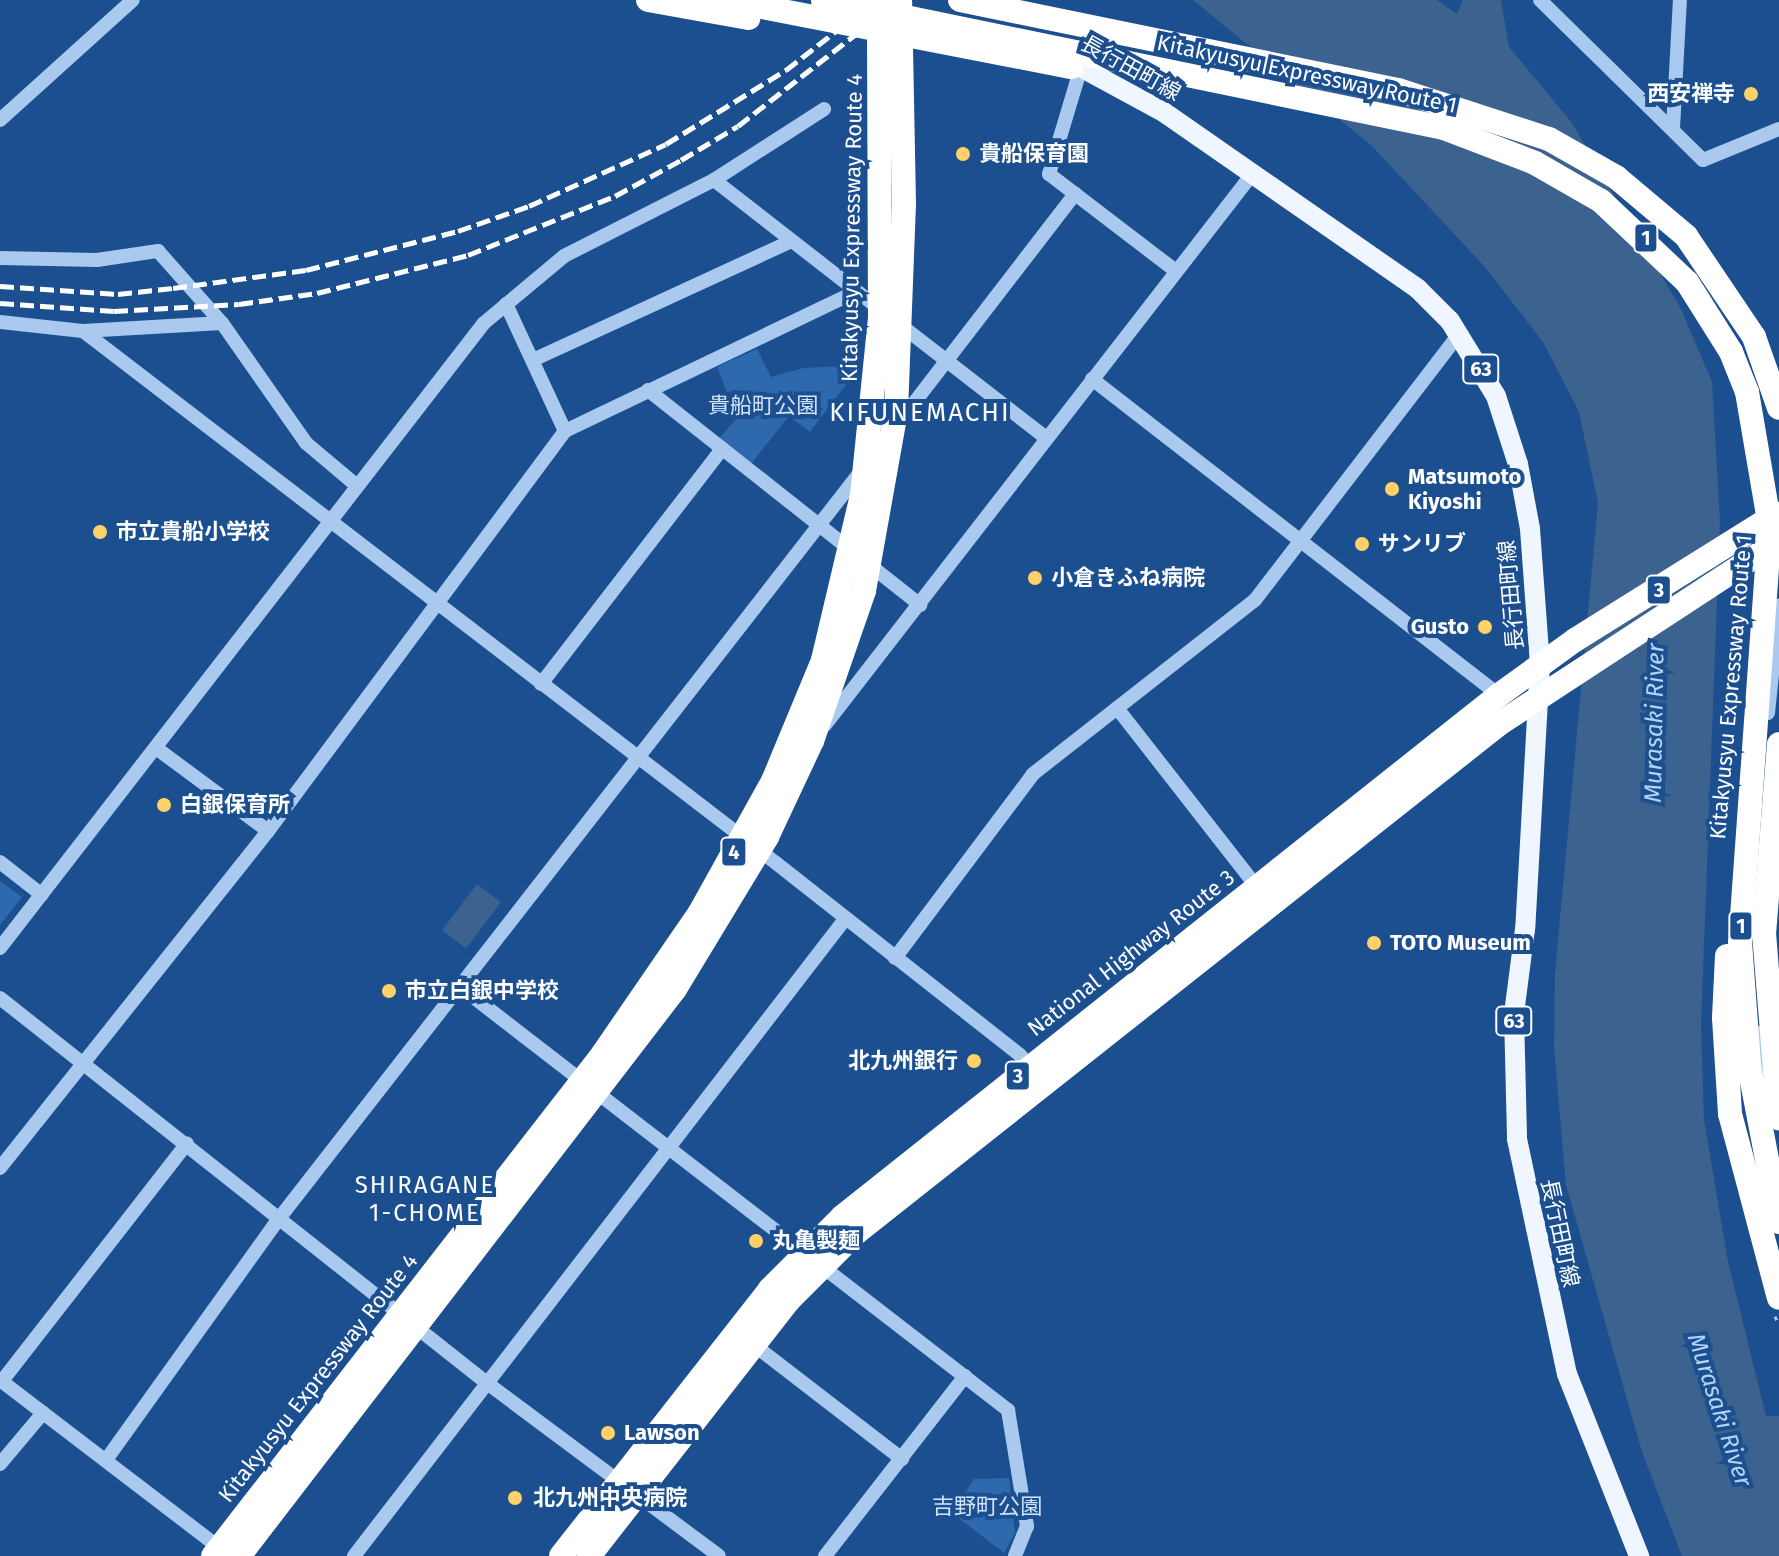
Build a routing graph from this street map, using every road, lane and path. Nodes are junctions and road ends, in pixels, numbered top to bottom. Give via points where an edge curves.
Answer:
1 (133, 0) edge
2 (648, 0) edge
3 (726, 0) edge
4 (823, 0) edge
5 (848, 0) edge
6 (879, 0) edge
7 (900, 0) edge
8 (960, 0) edge
9 (1030, 0) edge
10 (1540, 0) edge
11 (1680, 0) edge
12 (953, 46) junction
13 (1082, 64) junction
14 (1257, 88) junction
15 (1398, 90) junction
16 (824, 109) dead end
17 (0, 120) edge
18 (1673, 128) junction
19 (1779, 129) edge
20 (1253, 173) junction
21 (714, 180) junction
22 (1075, 194) junction
23 (791, 241) junction
24 (0, 258) edge
25 (1176, 271) junction
26 (857, 291) junction
27 (506, 304) junction
28 (0, 322) edge
29 (222, 323) junction
30 (83, 331) junction
31 (1459, 334) junction
32 (535, 359) junction
33 (946, 361) junction
34 (1092, 379) junction
35 (648, 390) junction
36 (1779, 408) edge
37 (565, 431) junction
38 (1046, 438) junction
39 (722, 449) junction
40 (356, 485) junction
41 (1779, 512) edge
42 (330, 521) junction
43 (819, 526) junction
44 (1779, 540) edge
45 (1300, 541) junction
46 (435, 604) junction
47 (920, 605) junction
48 (1779, 606) edge
49 (1765, 628) junction
50 (1540, 664) junction
51 (541, 684) junction
52 (1499, 695) junction
53 (1539, 695) junction
54 (1774, 697) edge
55 (1117, 708) junction
56 (1779, 744) edge
57 (156, 748) junction
58 (640, 759) junction
59 (268, 831) junction
60 (738, 836) junction
61 (1753, 851) junction
62 (1779, 851) edge
63 (0, 862) edge
64 (1257, 887) junction
65 (42, 895) junction
66 (845, 919) junction
67 (1764, 933) junction
68 (0, 948) edge
69 (895, 958) junction
70 (459, 986) junction
71 (0, 998) edge
72 (1779, 1030) edge
73 (1769, 1044) edge
74 (82, 1061) junction
75 (1036, 1075) junction
76 (1779, 1118) edge
77 (187, 1143) junction
78 (668, 1146) junction
79 (0, 1168) edge
80 (1779, 1172) edge
81 (281, 1216) junction
82 (1779, 1222) edge
83 (813, 1258) junction
84 (1779, 1298) edge
85 (754, 1345) junction
86 (965, 1376) junction
87 (1, 1380) edge
88 (487, 1383) junction
89 (43, 1413) junction
90 (902, 1459) junction
91 (106, 1460) junction
92 (0, 1464) edge
93 (628, 1487) junction
94 (213, 1556) edge
95 (231, 1556) edge
96 (239, 1556) edge
97 (354, 1556) edge
98 (561, 1556) edge
99 (589, 1556) edge
100 (719, 1556) edge
101 (825, 1556) edge
102 (1015, 1556) edge
103 (1639, 1556) edge

1 - 17 street
2 - 12 highway
3 - 12 highway
4 - 14 highway, Kitakyusyu Expressway Route 1 / 1
5 - 13 main road, 長行田町線 / 63 via 1007,36
6 - 94 highway, Kitakyusyu Expressway Route 4 / 4 via 880,317 864,481 823,660 773,781 699,914 602,1055
7 - 96 highway, Kitakyusyu Expressway Route 4 / 4 via 904,204 896,412 864,591 812,741 767,837 675,989
8 - 15 highway, Kitakyusyu Expressway Route 1 / 1
9 - 15 highway
10 - 18 street
11 - 18 street
12 - 14 highway via 1127,77
13 - 20 main road, 長行田町線 / 63
13 - 22 street via 1049,174
14 - 49 highway, Kitakyusyu Expressway Route 1 / 1 via 1388,113 1498,147 1601,201 1663,255 1731,352 1754,418 1770,526
15 - 36 highway, Kitakyusyu Expressway Route 1 / 1 via 1549,139 1655,206 1686,236 1733,299 1754,337
16 - 21 street
18 - 19 street via 1703,160
20 - 25 street
20 - 31 main road, 長行田町線 / 63 via 1418,289
21 - 23 street
21 - 27 street via 564,256
22 - 25 street
22 - 33 street
23 - 26 street
23 - 32 street
24 - 29 street via 97,260 158,251
25 - 34 street
26 - 33 street
26 - 35 street
27 - 32 street
27 - 40 street via 484,323
28 - 30 street
29 - 30 street
29 - 40 street via 306,443
30 - 42 street
31 - 45 street
31 - 50 main road, 長行田町線 / 63 via 1496,396 1518,464 1530,529
32 - 37 street
33 - 38 street
33 - 43 street
34 - 38 street
34 - 45 street
35 - 37 street
35 - 39 street
37 - 46 street
38 - 47 street
39 - 43 street
39 - 51 street
40 - 42 street
41 - 50 highway, National Highway Route 3 / 3
42 - 46 street
42 - 57 street
43 - 47 street
43 - 58 street
44 - 53 highway, National Highway Route 3 / 3
45 - 52 street
45 - 55 street via 1255,600
46 - 51 street
46 - 59 street
47 - 60 street
48 - 54 street
49 - 82 highway, Kitakyusyu Expressway Route 1 / 1 via 1740,942 1749,1066
49 - 84 highway via 1734,878 1724,1018 1730,1114
50 - 52 highway, National Highway Route 3 / 3
50 - 53 main road, 長行田町線 / 63
51 - 58 street
52 - 64 highway, National Highway Route 3 / 3
53 - 75 highway, National Highway Route 3 / 3
53 - 103 main road, 長行田町線 / 63 via 1525,929 1514,1014 1517,1139 1567,1374
54 - 61 street
55 - 64 street
55 - 69 street via 1033,774
56 - 67 highway, 1
57 - 59 street
57 - 65 street
58 - 60 street
58 - 70 street
59 - 74 street
60 - 66 street
61 - 62 street
61 - 73 street via 1752,952
63 - 65 street
64 - 75 highway, National Highway Route 3 / 3
65 - 68 street
66 - 69 street
66 - 78 street
67 - 73 highway
67 - 76 highway, 1
69 - 75 street
70 - 78 street
70 - 81 street
71 - 74 street
72 - 73 street
73 - 80 street
74 - 77 street
74 - 79 street
75 - 83 highway, National Highway Route 3 / 3
77 - 81 street
77 - 87 street
78 - 83 street
78 - 88 street
81 - 88 street
81 - 91 street
83 - 85 highway, National Highway Route 3 / 3
83 - 86 street
83 - 93 highway, National Highway Route 3 / 3
85 - 90 street
85 - 93 highway, National Highway Route 3 / 3
86 - 90 street
86 - 102 street via 1008,1410 1027,1526
87 - 89 street
88 - 93 street
88 - 97 street
89 - 91 street
89 - 92 street
90 - 101 street
91 - 95 street
93 - 98 highway, National Highway Route 3 / 3
93 - 99 highway, National Highway Route 3 / 3
93 - 100 street

